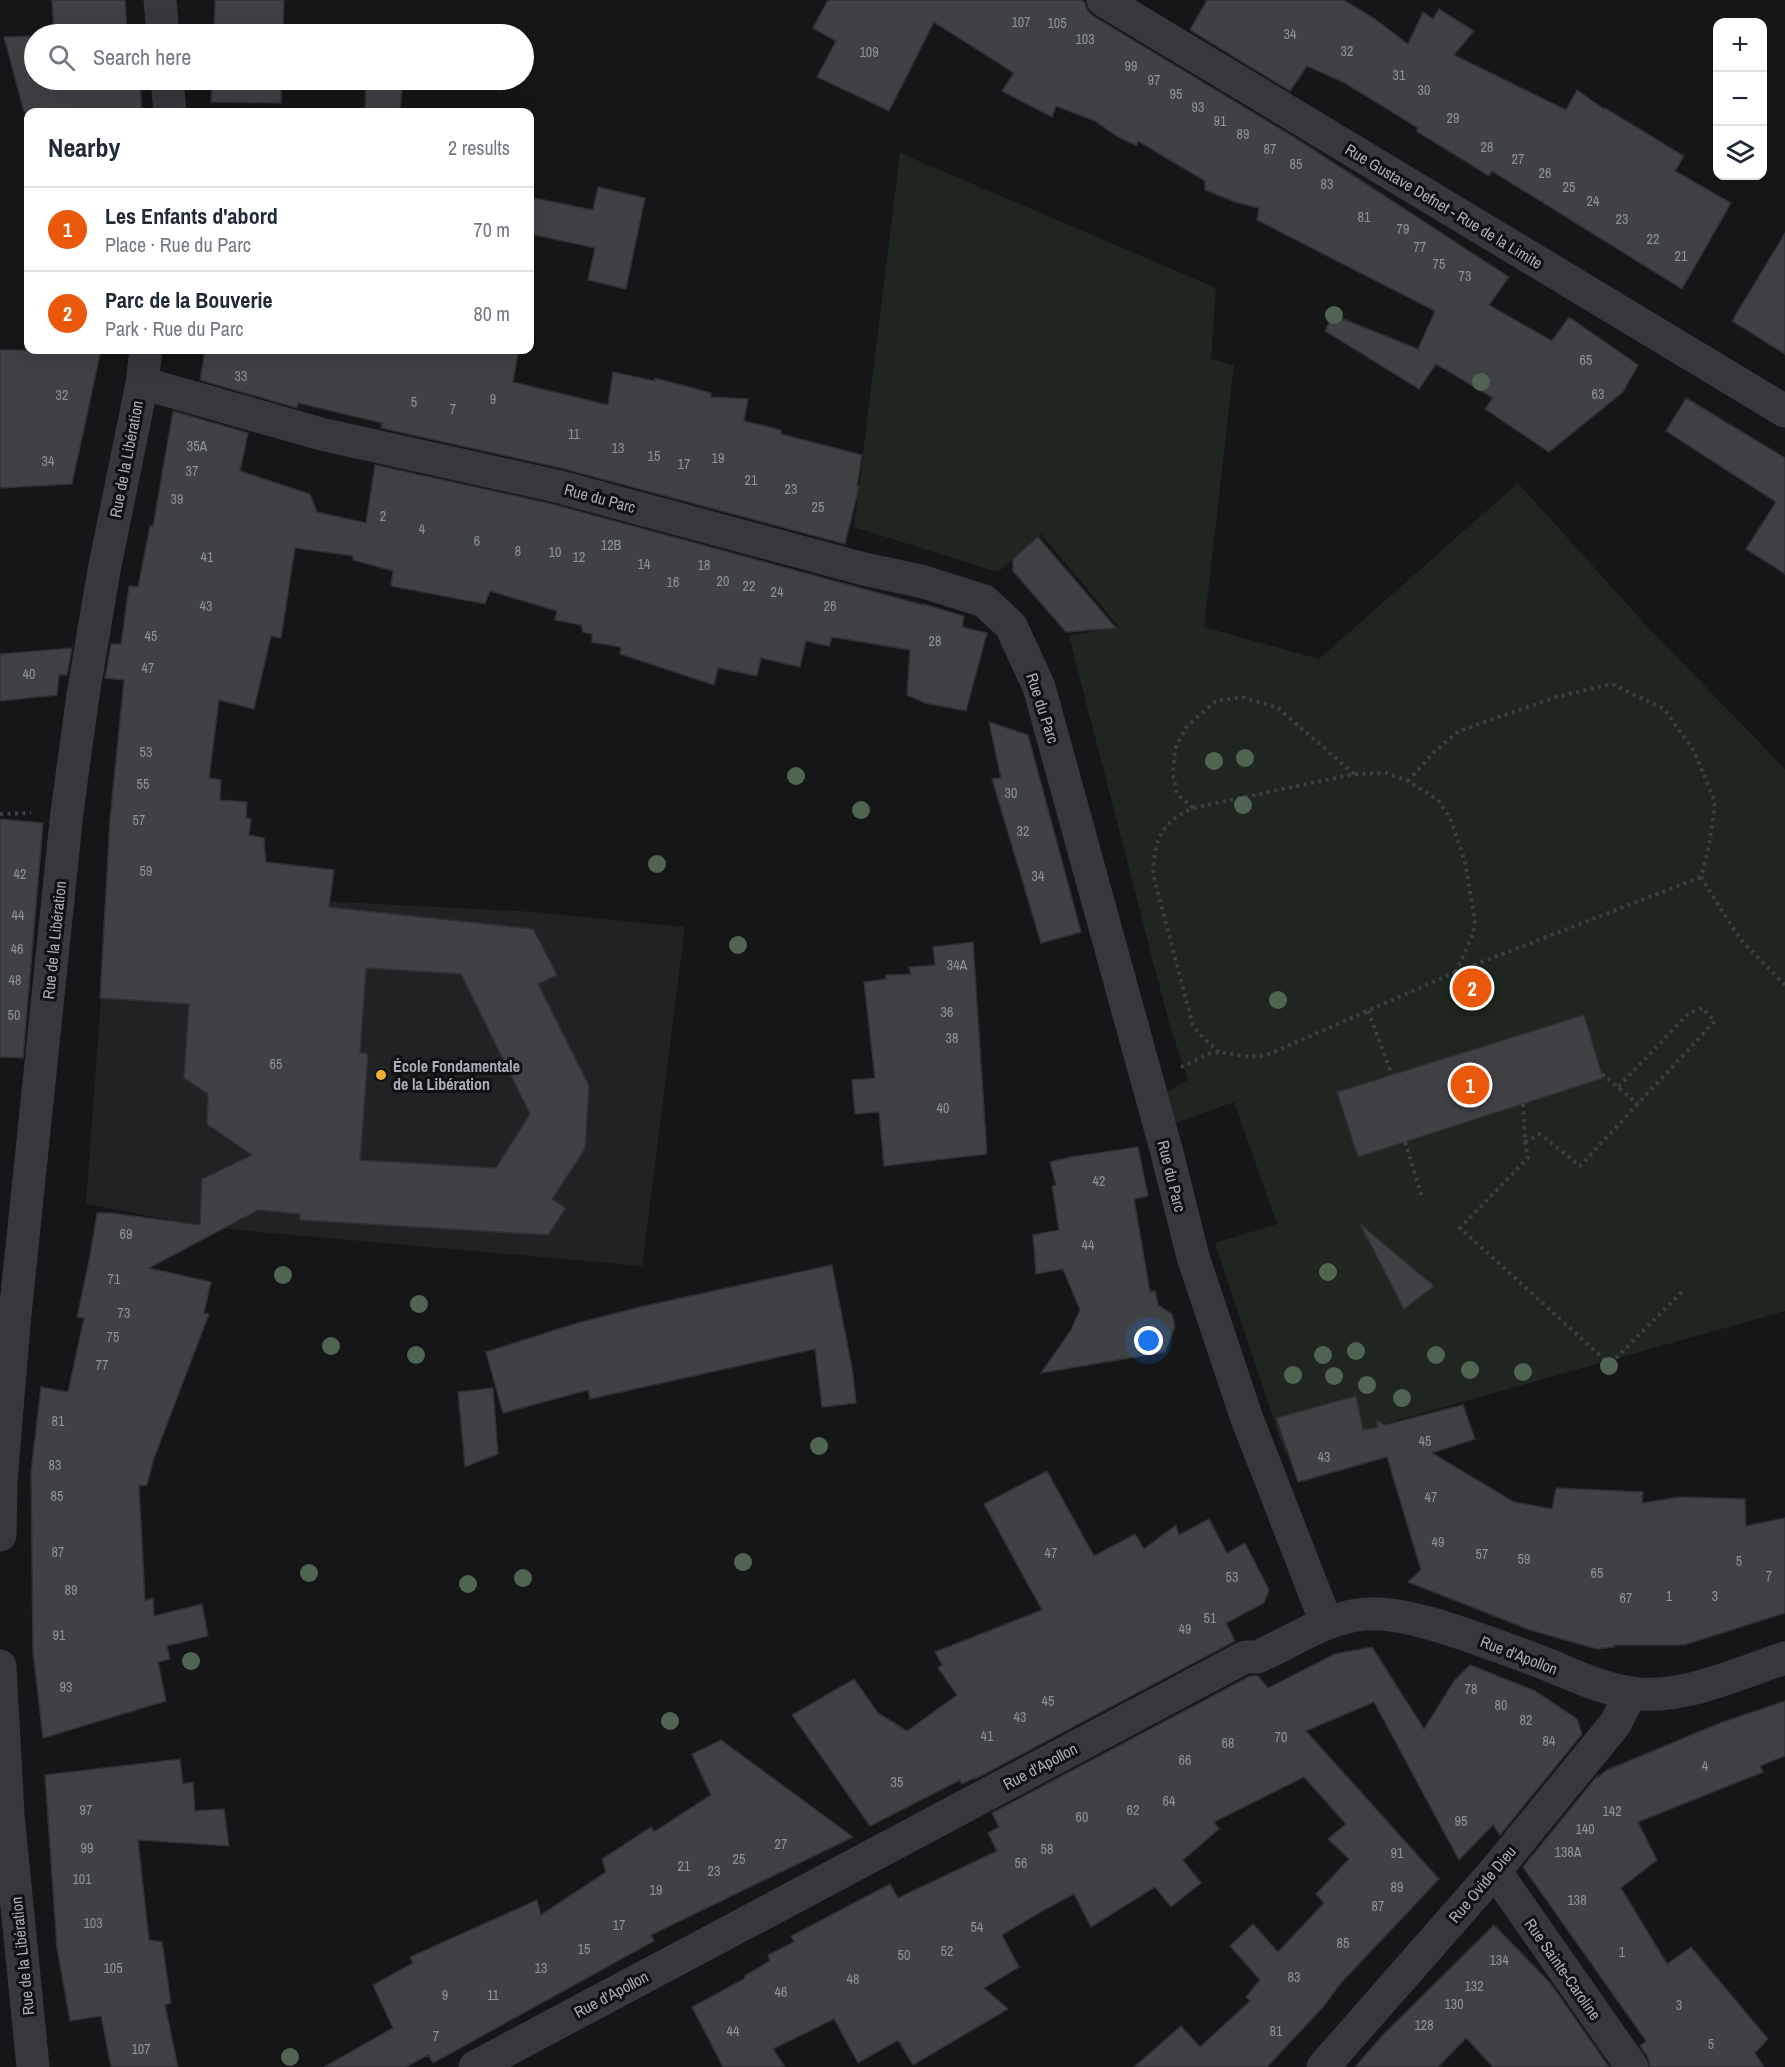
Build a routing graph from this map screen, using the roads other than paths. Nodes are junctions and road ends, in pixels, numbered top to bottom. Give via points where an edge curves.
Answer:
1 (160, 0) edge
2 (1103, 0) edge
3 (162, 24) edge
4 (168, 90) edge
5 (170, 108) edge
6 (146, 354) edge
7 (142, 383) junction
8 (1785, 411) edge
9 (7, 1324) edge
10 (0, 1535) edge
11 (1326, 1622) junction
12 (1785, 1658) edge
13 (0, 1666) edge
14 (1631, 1693) junction
15 (1495, 1871) junction
16 (33, 2067) edge
17 (475, 2067) edge
18 (1323, 2067) edge
19 (1632, 2067) edge

1 - 3 street
2 - 8 street, Rue Gustave Defnet - Rue de la Limite
4 - 5 street
6 - 7 street, Rue de la Libération
7 - 9 street, Rue de la Libération via 83,695
7 - 11 street, Rue du Parc via 321,434 556,486 924,582 984,601 1011,626 1039,687 1193,1257 1246,1416
9 - 10 street, Rue de la Libération
11 - 14 street, Rue d'Apollon via 1361,1614 1416,1619 1591,1684
11 - 17 street, Rue d'Apollon via 1257,1657 1245,1657
12 - 14 street, Rue d'Apollon via 1688,1690
13 - 16 street, Rue de la Libération via 8,1815
14 - 15 street, Rue Ovide Dieu via 1615,1724
15 - 18 street, Rue Ovide Dieu
15 - 19 street, Rue Sainte-Caroline

